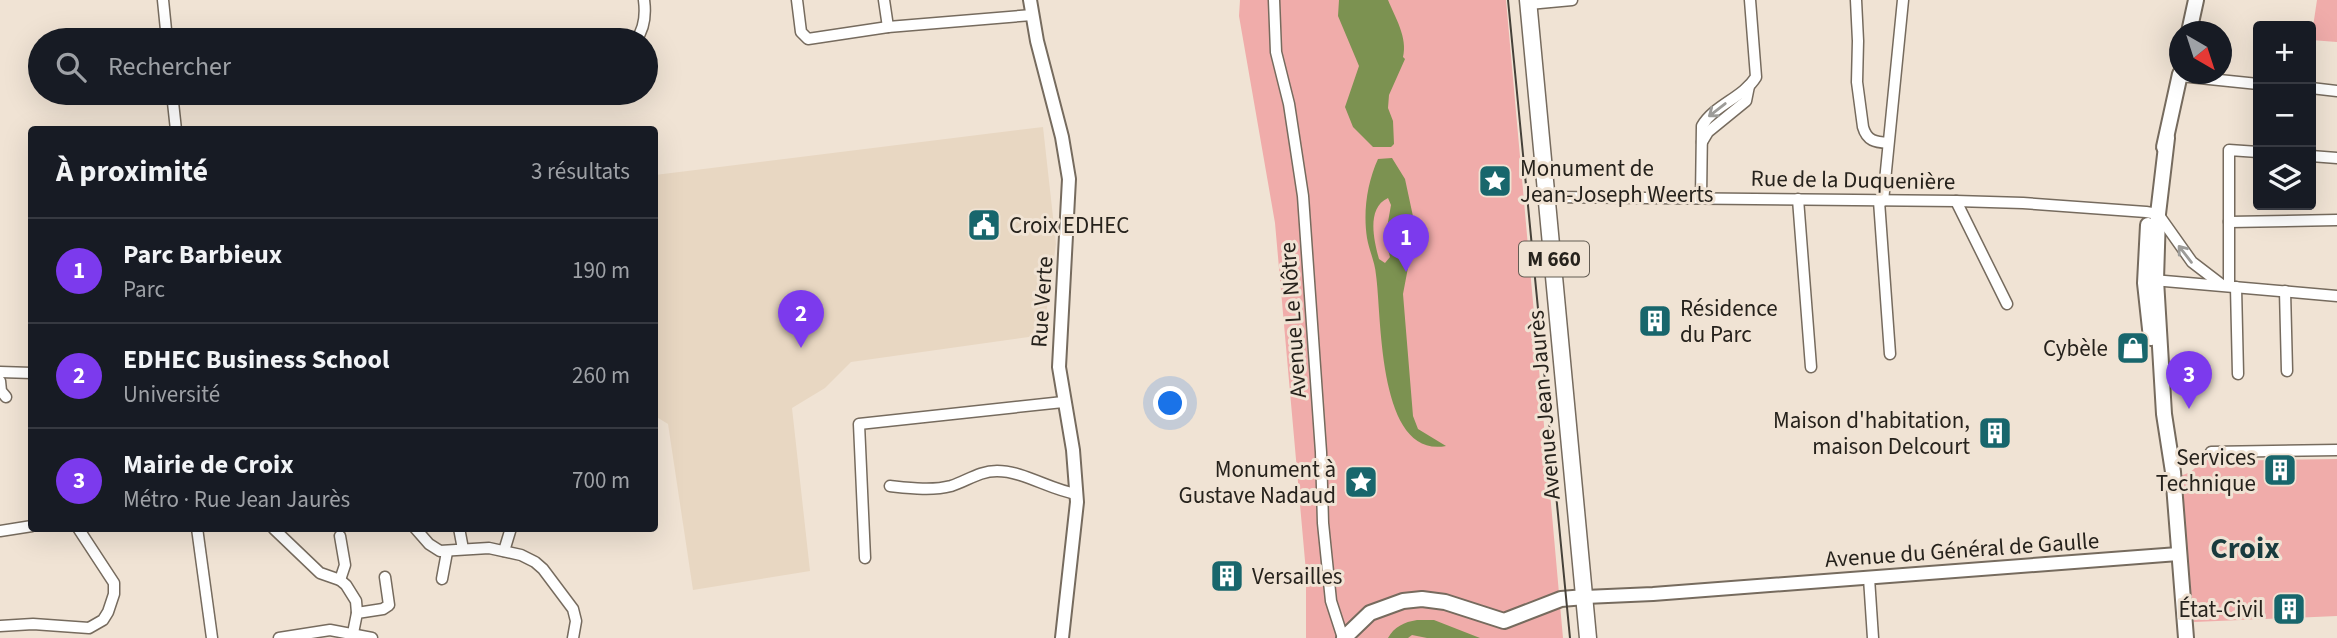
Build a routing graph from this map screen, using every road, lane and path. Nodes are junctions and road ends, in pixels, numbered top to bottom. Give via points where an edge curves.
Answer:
1 (163, 0) edge
2 (644, 0) edge
3 (797, 0) edge
4 (884, 0) edge
5 (1030, 0) edge
6 (1274, 0) edge
7 (1572, 0) edge
8 (1749, 0) edge
9 (1856, 0) edge
10 (1903, 0) edge
11 (2196, 0) edge
12 (1529, 2) edge
13 (1032, 15) junction
14 (2191, 21) edge
15 (888, 27) junction
16 (166, 28) edge
17 (643, 28) edge
18 (2232, 81) edge
19 (2253, 83) edge
20 (2178, 84) edge
21 (2316, 89) edge
22 (2337, 91) edge
23 (173, 105) edge
24 (176, 126) edge
25 (1888, 143) junction
26 (2253, 152) edge
27 (2316, 156) edge
28 (2337, 158) edge
29 (1548, 197) junction
30 (1701, 198) junction
31 (1798, 199) junction
32 (1881, 201) junction
33 (1956, 201) junction
34 (2154, 213) junction
35 (2337, 220) edge
36 (2229, 222) junction
37 (2150, 280) junction
38 (2229, 286) junction
39 (2285, 291) junction
40 (2337, 296) edge
41 (2007, 304) dead end
42 (1890, 354) dead end
43 (1811, 367) dead end
44 (0, 372) edge
45 (2287, 372) dead end
46 (28, 373) edge
47 (2238, 374) dead end
48 (0, 381) edge
49 (6, 397) dead end
50 (1063, 402) junction
51 (2337, 450) edge
52 (2211, 452) dead end
53 (890, 486) dead end
54 (1077, 494) junction
55 (28, 527) edge
56 (0, 531) edge
57 (81, 532) edge
58 (198, 532) edge
59 (278, 532) edge
60 (419, 532) edge
61 (460, 532) edge
62 (510, 532) edge
63 (340, 536) dead end
64 (463, 549) junction
65 (504, 551) junction
66 (447, 552) junction
67 (2174, 554) junction
68 (865, 558) dead end
69 (384, 577) dead end
70 (1869, 578) junction
71 (442, 579) dead end
72 (340, 580) junction
73 (1585, 597) junction
74 (357, 613) junction
75 (0, 626) edge
76 (362, 636) edge
77 (212, 638) edge
78 (281, 638) edge
79 (573, 638) edge
80 (1062, 638) edge
81 (1344, 638) edge
82 (1588, 638) edge
83 (1873, 638) edge
84 (2178, 638) edge
85 (2186, 638) edge

1 - 16 street
2 - 17 street
3 - 15 street via 801,32 808,39
4 - 15 street
5 - 13 street, Rue Verte
6 - 81 street, Avenue Le Nôtre via 1276,52 1303,196 1331,601
7 - 12 street
8 - 30 street via 1757,73 1749,86 1703,122
9 - 25 street via 1857,82 1863,127 1872,141
10 - 25 street
11 - 14 main road
12 - 29 main road, Avenue Jean Jaurès / M 660
13 - 15 street
13 - 50 street, Rue Verte via 1069,179 1059,357
18 - 19 street
20 - 34 main road
21 - 22 street
23 - 24 street
25 - 32 street
26 - 36 street via 2229,150
27 - 28 street
29 - 30 street, Rue de la Duquenière
29 - 73 main road, Avenue Jean Jaurès / M 660
30 - 31 street, Rue de la Duquenière
31 - 32 street, Rue de la Duquenière
31 - 43 street
32 - 33 street, Rue de la Duquenière
32 - 42 street
33 - 34 street, Rue de la Duquenière
33 - 41 street
34 - 37 main road
38 -> 34 street via 2192,262
35 - 36 street
36 - 38 street
37 - 38 street
37 - 67 main road
38 - 39 street
38 - 47 street
39 - 40 street
39 - 45 street
44 - 46 street
48 - 49 street
50 - 54 street, Rue Verte
50 - 68 street via 859,424
51 - 52 street
53 - 54 street via 945,487 995,470
54 - 80 street, Rue Verte
55 - 56 street
57 - 75 street via 114,583 103,620 89,628
58 - 77 street
59 - 72 street via 320,573
60 - 66 street via 432,547
61 - 64 street
62 - 65 street
63 - 72 street via 345,565
64 - 65 street
64 - 66 street
65 - 79 street via 529,558 543,569 573,609
66 - 71 street
67 - 70 street, Avenue du Général de Gaulle
67 - 84 main road
67 - 85 main road
69 - 74 street via 388,606
70 - 73 street, Avenue du Général de Gaulle
70 - 83 street
72 - 74 street via 355,597
73 - 81 main road via 1554,601 1504,621 1445,602 1403,601 1370,613
73 - 82 main road, Avenue Jean Jaurès / M 660
74 - 76 street
76 - 78 street via 330,630

